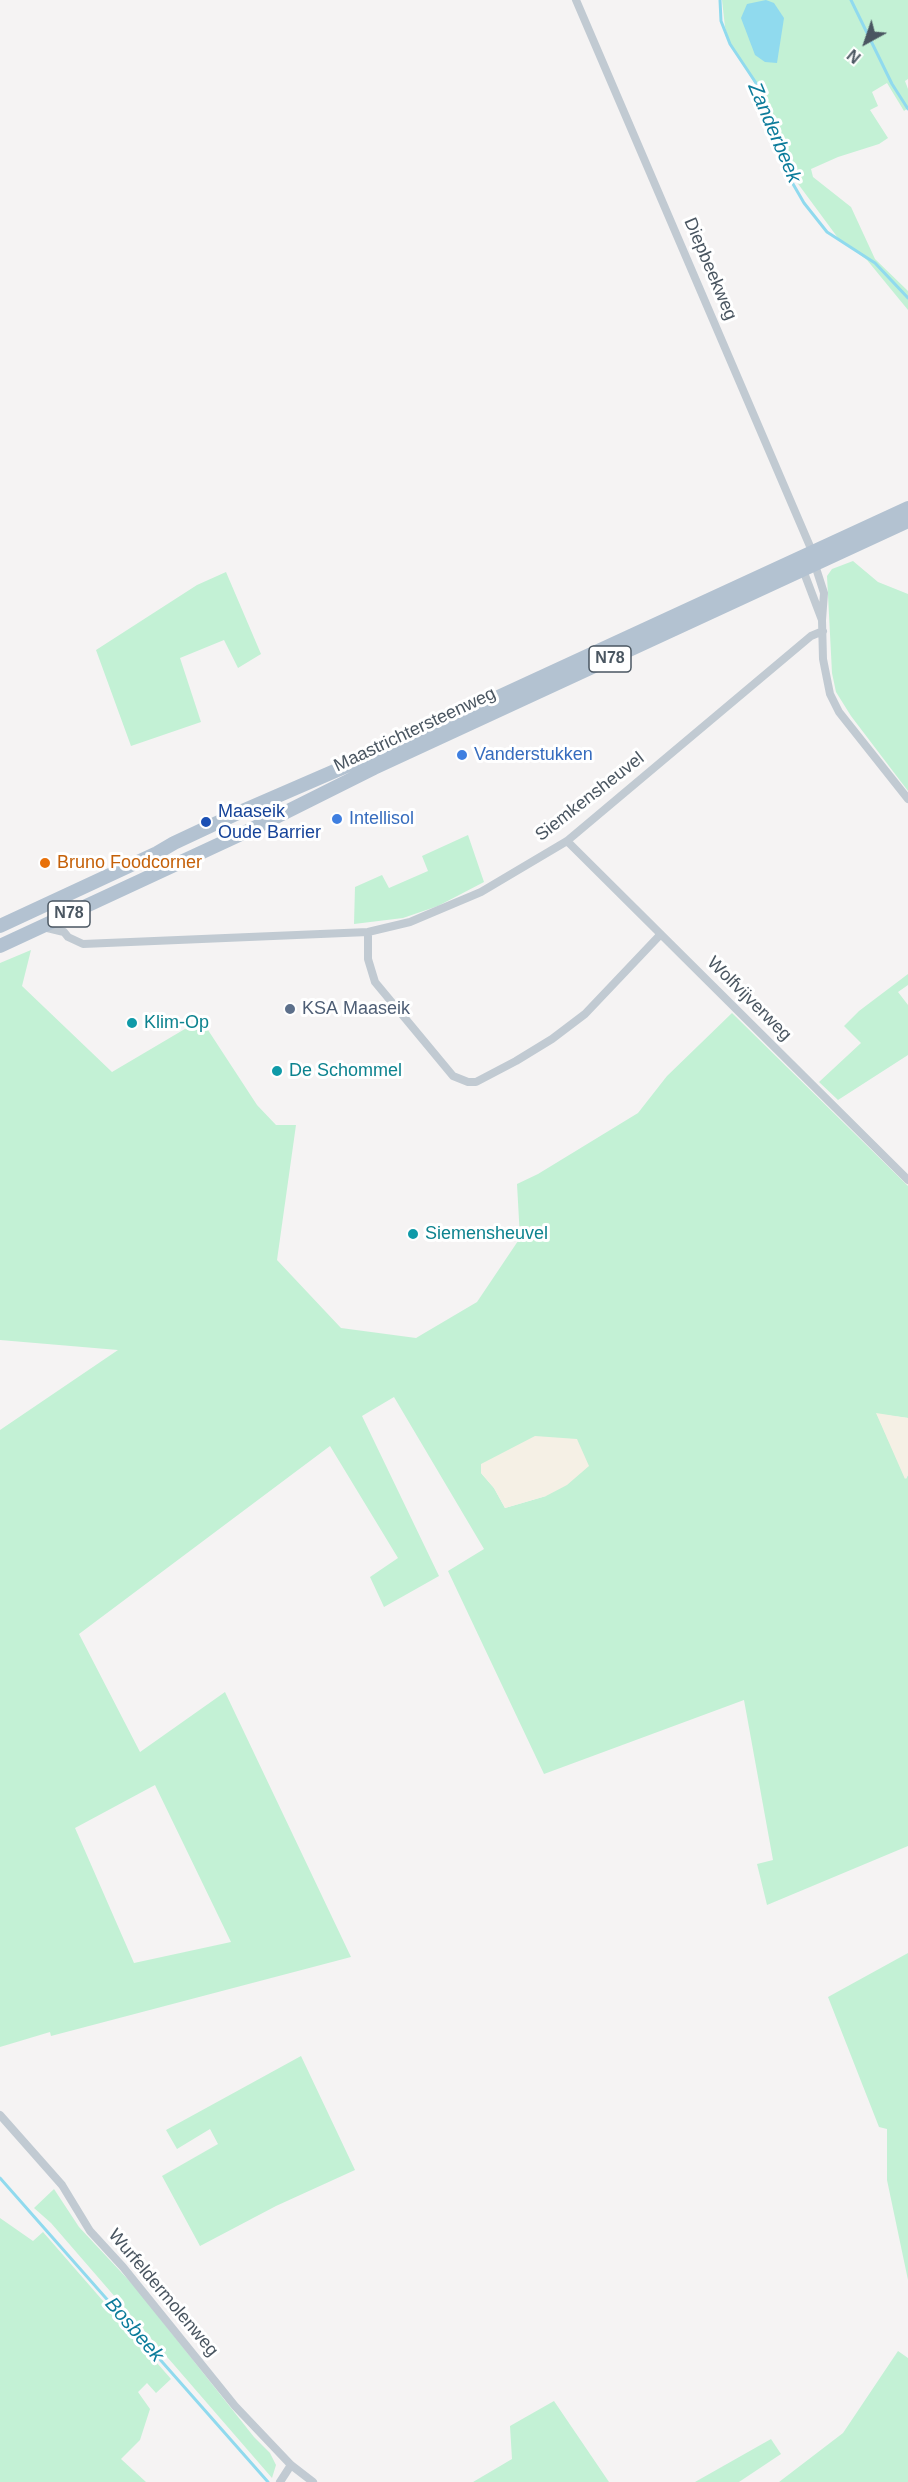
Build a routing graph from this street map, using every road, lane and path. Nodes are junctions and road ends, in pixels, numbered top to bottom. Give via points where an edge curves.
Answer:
1 (576, 0) edge
2 (908, 508) edge
3 (908, 521) edge
4 (846, 543) junction
5 (810, 562) junction
6 (822, 620) junction
7 (823, 631) junction
8 (908, 799) edge
9 (238, 813) junction
10 (238, 835) junction
11 (567, 841) junction
12 (68, 915) junction
13 (0, 926) edge
14 (41, 927) junction
15 (64, 932) junction
16 (368, 932) junction
17 (660, 935) junction
18 (0, 946) edge
19 (908, 1180) edge
20 (0, 2115) edge
21 (291, 2465) junction
22 (280, 2482) edge
23 (312, 2482) edge

1 - 5 street, Diepbeekweg
2 - 4 main road, N78
3 - 4 main road, N78
4 - 5 main road, Maastrichtersteenweg / N78
5 - 6 street
5 - 6 street via 824,593
5 - 9 main road, Maastrichtersteenweg / N78
5 - 10 main road, Maastrichtersteenweg / N78
6 - 7 street
7 - 8 street via 825,676 839,712
7 - 11 street, Siemkensheuvel via 811,636
9 - 10 main road via 245,825
9 - 13 main road, Maastrichtersteenweg / N78
10 - 12 main road, Maastrichtersteenweg / N78
11 - 16 street, Siemkensheuvel via 482,892 410,922
11 - 17 street, Wolfvijverweg
12 - 14 main road, Maastrichtersteenweg / N78
12 - 15 street
14 - 15 street, Siemkensheuvel
14 - 18 main road, Maastrichtersteenweg / N78
15 - 16 street, Siemkensheuvel via 83,944
16 - 17 street via 368,959 375,982 453,1076 468,1082 476,1082 516,1061 585,1014
17 - 19 street, Wolfvijverweg
20 - 21 street, Wurfeldermolenweg via 62,2185 90,2231 235,2406
21 - 22 street
21 - 23 street, Wurfeldermolenweg

